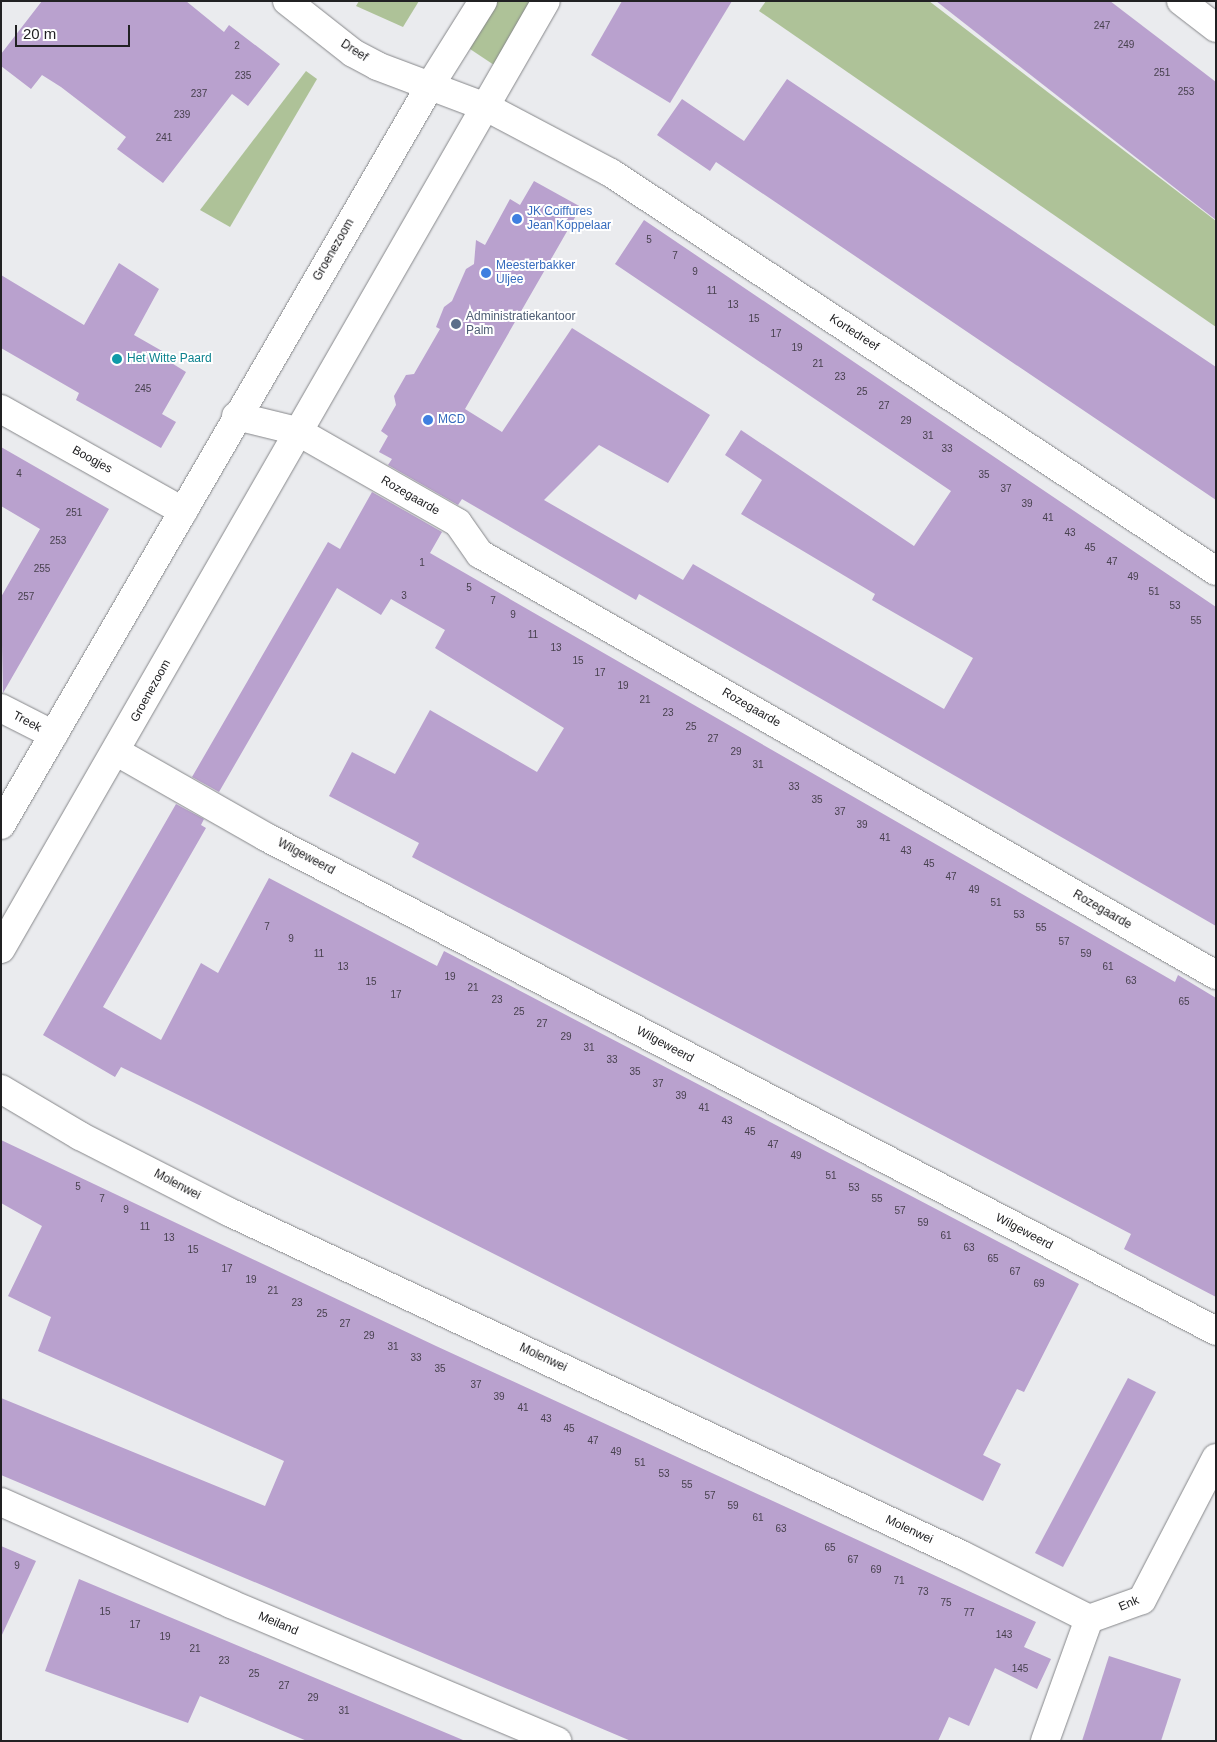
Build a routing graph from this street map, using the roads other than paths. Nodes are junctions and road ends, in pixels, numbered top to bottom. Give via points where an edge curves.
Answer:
1 (287, 1) edge
2 (483, 1) edge
3 (546, 1) edge
4 (1181, 1) edge
5 (1216, 28) edge
6 (431, 84) junction
7 (486, 107) junction
8 (1, 409) edge
9 (236, 416) junction
10 (297, 430) junction
11 (183, 511) junction
12 (1216, 571) edge
13 (1, 708) edge
14 (54, 735) junction
15 (117, 752) junction
16 (1, 825) edge
17 (1, 949) edge
18 (1216, 975) edge
19 (1, 1089) edge
20 (1216, 1331) edge
21 (1216, 1458) edge
22 (1, 1502) edge
23 (1089, 1619) junction
24 (557, 1741) edge
25 (1045, 1741) edge

1 - 6 street, Dreef via 353,52 377,66
2 - 6 street, Groenezoom
3 - 7 street, Groenezoom
4 - 5 street
6 - 7 street
6 - 9 street, Groenezoom
7 - 10 street, Groenezoom
7 - 12 street, Kortedreef via 611,173
8 - 11 street, Boogjes
9 - 10 street
9 - 11 street, Groenezoom
10 - 15 street, Groenezoom
10 - 18 street, Rozegaarde via 458,523 480,554
11 - 14 street, Groenezoom
13 - 14 street, Treek
14 - 16 street, Groenezoom
15 - 17 street, Groenezoom
15 - 20 street, Wilgeweerd via 275,842
19 - 23 street, Molenwei via 80,1136 229,1212 962,1555
21 - 23 street, Enk via 1142,1600
22 - 24 street, Meiland via 230,1604
23 - 25 street

